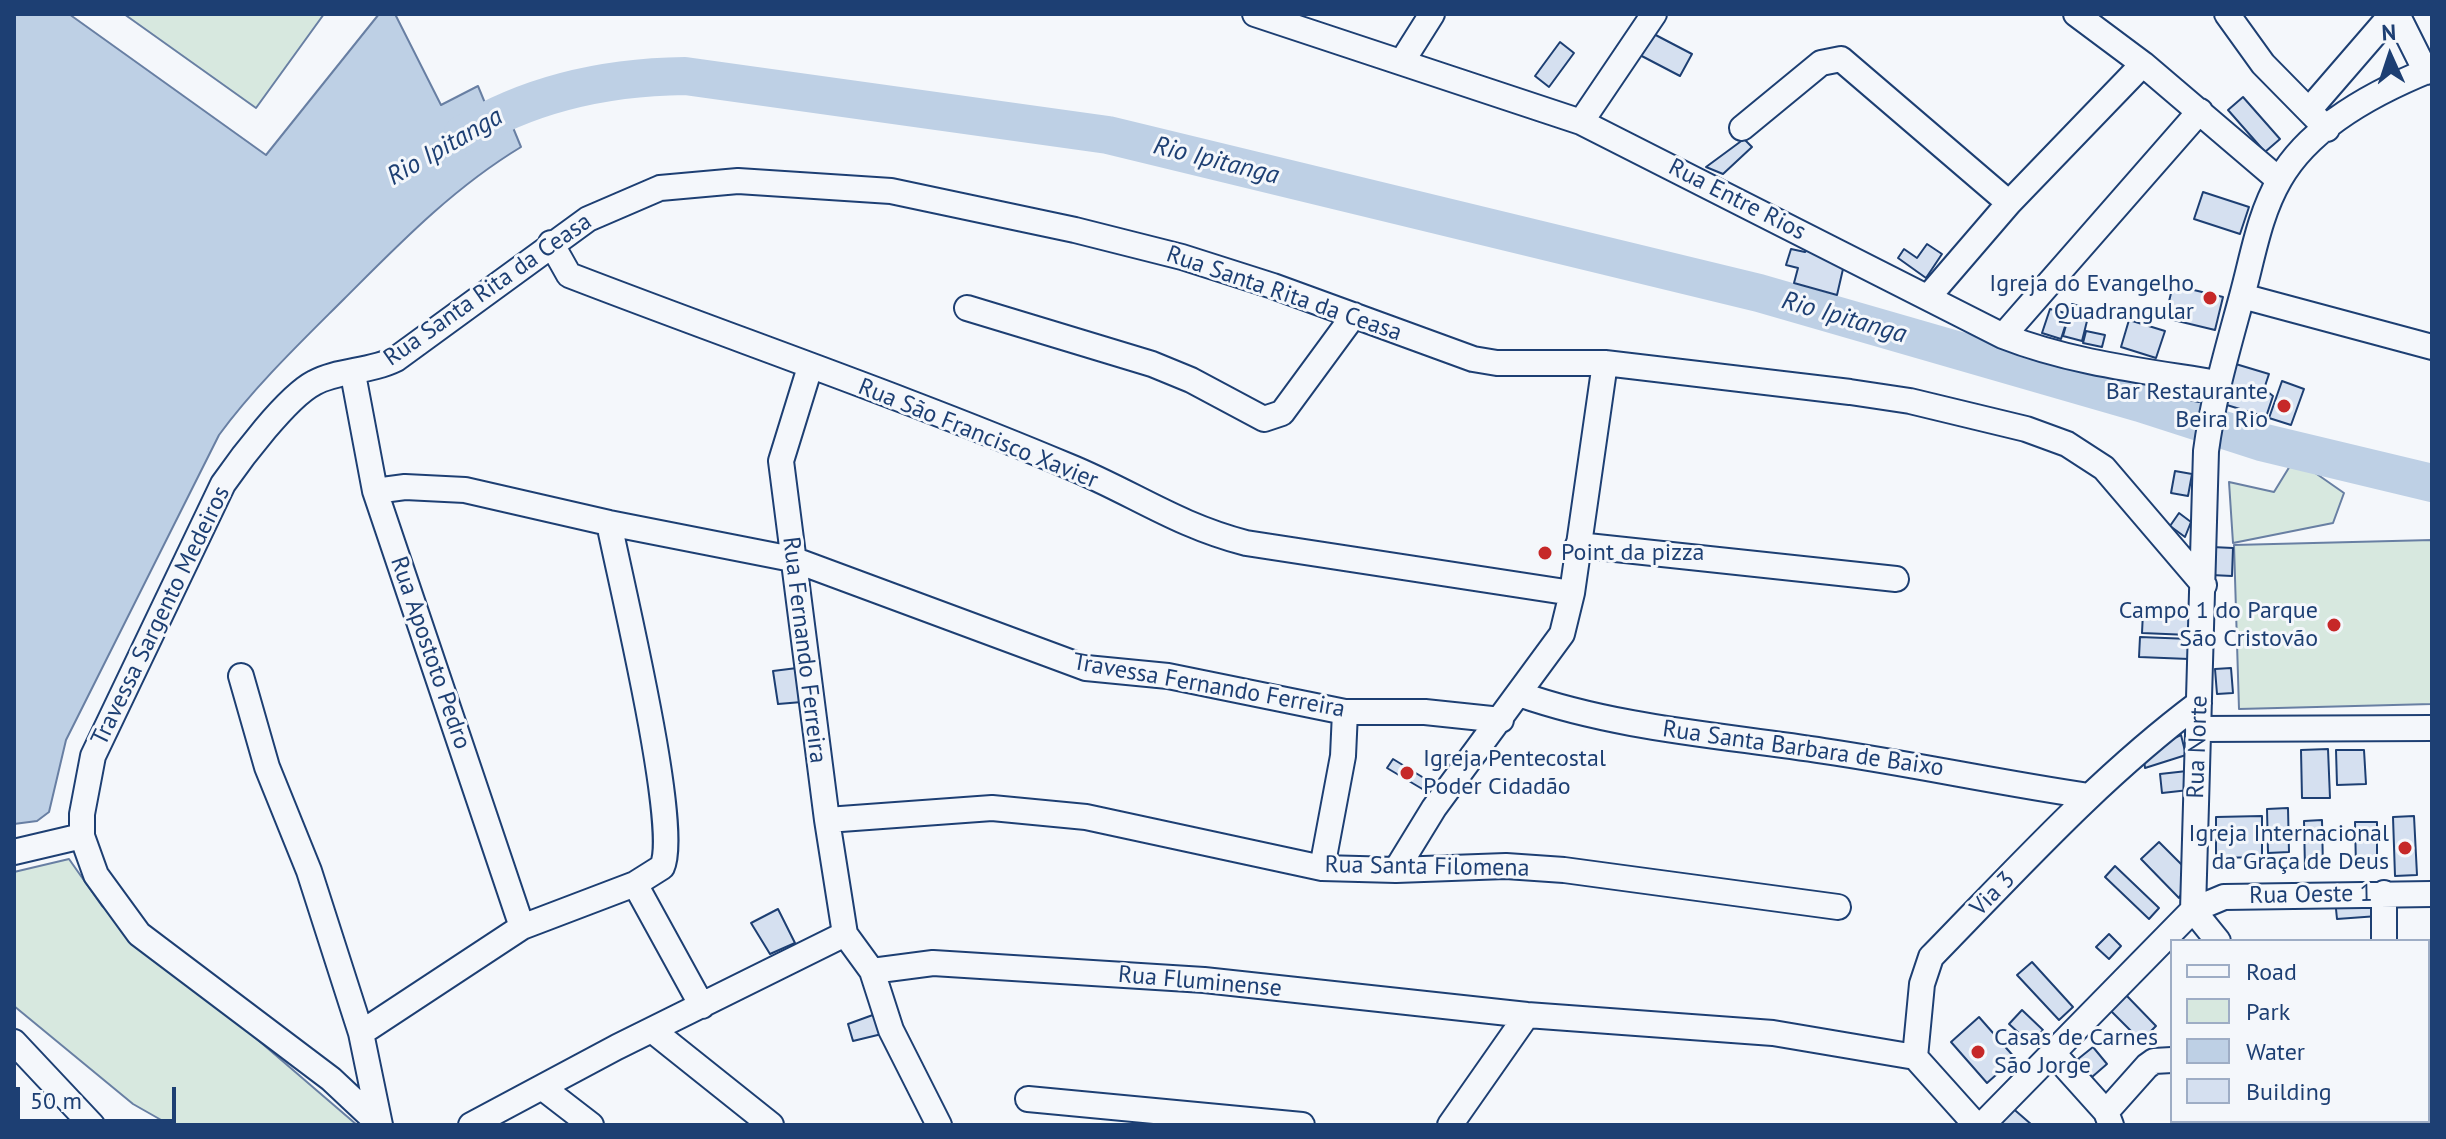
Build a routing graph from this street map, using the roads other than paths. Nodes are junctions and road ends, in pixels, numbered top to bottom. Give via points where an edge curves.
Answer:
1 (1255, 14) edge
2 (1432, 14) edge
3 (1654, 14) edge
4 (2076, 14) edge
5 (2227, 14) edge
6 (2395, 14) edge
7 (1403, 60) junction
8 (2143, 64) junction
9 (2429, 70) edge
10 (2309, 110) junction
11 (2200, 111) junction
12 (1581, 122) junction
13 (1742, 128) dead end
14 (2327, 129) junction
15 (2279, 180) junction
16 (2009, 203) junction
17 (551, 243) junction
18 (1929, 296) junction
19 (2242, 296) junction
20 (967, 308) dead end
21 (1354, 315) junction
22 (2003, 336) junction
23 (2432, 347) edge
24 (1605, 363) junction
25 (810, 367) junction
26 (353, 374) junction
27 (2215, 394) junction
28 (375, 491) junction
29 (609, 523) junction
30 (1578, 545) junction
31 (792, 559) junction
32 (1896, 579) dead end
33 (2204, 585) junction
34 (1572, 593) junction
35 (241, 676) dead end
36 (1519, 694) junction
37 (2199, 703) junction
38 (1345, 712) junction
39 (1501, 720) junction
40 (2432, 728) edge
41 (2198, 729) junction
42 (2089, 796) junction
43 (827, 820) junction
44 (82, 836) junction
45 (14, 852) edge
46 (1322, 868) junction
47 (1396, 870) junction
48 (635, 884) junction
49 (2384, 893) junction
50 (2432, 894) edge
51 (1838, 907) dead end
52 (2193, 910) junction
53 (522, 927) junction
54 (845, 934) junction
55 (2216, 939) edge
56 (2384, 939) edge
57 (872, 971) junction
58 (702, 1006) junction
59 (1527, 1015) junction
60 (652, 1030) junction
61 (361, 1033) junction
62 (14, 1042) edge
63 (2053, 1053) junction
64 (1915, 1057) junction
65 (2170, 1060) edge
66 (543, 1088) junction
67 (1028, 1099) dead end
68 (2109, 1119) edge
69 (92, 1125) edge
70 (380, 1125) edge
71 (471, 1125) edge
72 (591, 1125) edge
73 (771, 1125) edge
74 (939, 1125) edge
75 (1302, 1125) edge
76 (1450, 1125) edge
77 (1976, 1125) edge
78 (1982, 1125) edge

1 - 7 street, Rua Entre Rios
2 - 7 street
3 - 12 street
4 - 8 street
5 - 10 street via 2263,64
6 - 9 street
6 - 10 street
7 - 12 street, Rua Entre Rios
8 - 11 street
8 - 16 street
9 - 14 street, Rua Norte via 2348,112
10 - 14 street
11 - 15 street
11 - 22 street
12 - 18 street, Rua Entre Rios
13 - 16 street via 1821,63 1841,59
14 - 15 street, Rua Norte via 2294,158
15 - 19 street, Rua Norte via 2260,226
16 - 18 street
17 - 21 street, Rua Santa Rita da Ceasa via 621,202 694,182 891,191 1182,257
17 - 25 street, Rua São Francisco Xavier via 569,275
17 - 26 street, Rua Santa Rita da Ceasa via 396,359
18 - 22 street, Rua Entre Rios
19 - 23 street
19 - 27 street, Rua Norte
20 - 21 street via 1152,364 1264,419 1282,413
21 - 24 street, Rua Santa Rita da Ceasa via 1485,361
22 - 27 street, Rua Entre Rios via 2060,356
24 - 30 street
24 - 33 street, Rua Santa Rita da Ceasa via 1910,401 2067,444 2104,468
25 - 31 street, Rua Fernando Ferreira via 781,461
25 - 34 street, Rua São Francisco Xavier via 1071,467 1211,534
26 - 28 street, Rua Apostoto Pedro
26 - 44 street, Travessa Sargento Medeiros via 314,382 302,391 223,484 93,756
27 - 33 street, Rua Norte via 2206,451
28 - 29 street, Travessa Fernando Ferreira via 465,490
28 - 53 street, Rua Apostoto Pedro
29 - 31 street, Travessa Fernando Ferreira
29 - 48 street via 656,758 665,851 656,873
30 - 32 street
30 - 34 street
31 - 38 street, Travessa Fernando Ferreira via 1086,668 1168,676
31 - 43 street, Rua Fernando Ferreira
33 - 37 street, Rua Norte
34 - 36 street via 1562,634
35 - 61 street via 267,767 309,871
36 - 39 street
36 - 42 street, Rua Santa Barbara de Baixo via 1561,709 1673,732 1951,770
37 - 41 street, Rua Norte
37 - 42 street, Via 3
38 - 39 street, Travessa Fernando Ferreira via 1425,712
38 - 46 street via 1343,756
39 - 47 street via 1434,808
40 - 41 street
41 - 52 street, Rua Norte
42 - 64 street, Via 3 via 1931,957 1922,984
43 - 46 street, Rua Santa Filomena via 992,808 1086,817
43 - 54 street, Rua Fernando Ferreira
44 - 45 street
44 - 70 street, Travessa Sargento Medeiros via 96,875 139,934 331,1079
46 - 47 street, Rua Santa Filomena
47 - 51 street, Rua Santa Filomena via 1564,870
48 - 53 street
48 - 58 street
49 - 50 street, Rua Oeste 1
49 - 52 street, Rua Oeste 1 via 2224,897
49 - 56 street
52 - 55 street
52 - 63 street
53 - 61 street
54 - 57 street
54 - 58 street
57 - 59 street, Rua Fluminense via 933,963 1204,980
57 - 74 street via 891,1030
58 - 60 street
59 - 64 street, Rua Fluminense via 1773,1033
59 - 76 street
60 - 66 street
60 - 73 street
61 - 70 street
62 - 69 street
63 - 68 street
63 - 78 street
64 - 77 street
65 - 68 street via 2147,1066
66 - 71 street
66 - 72 street
67 - 75 street

